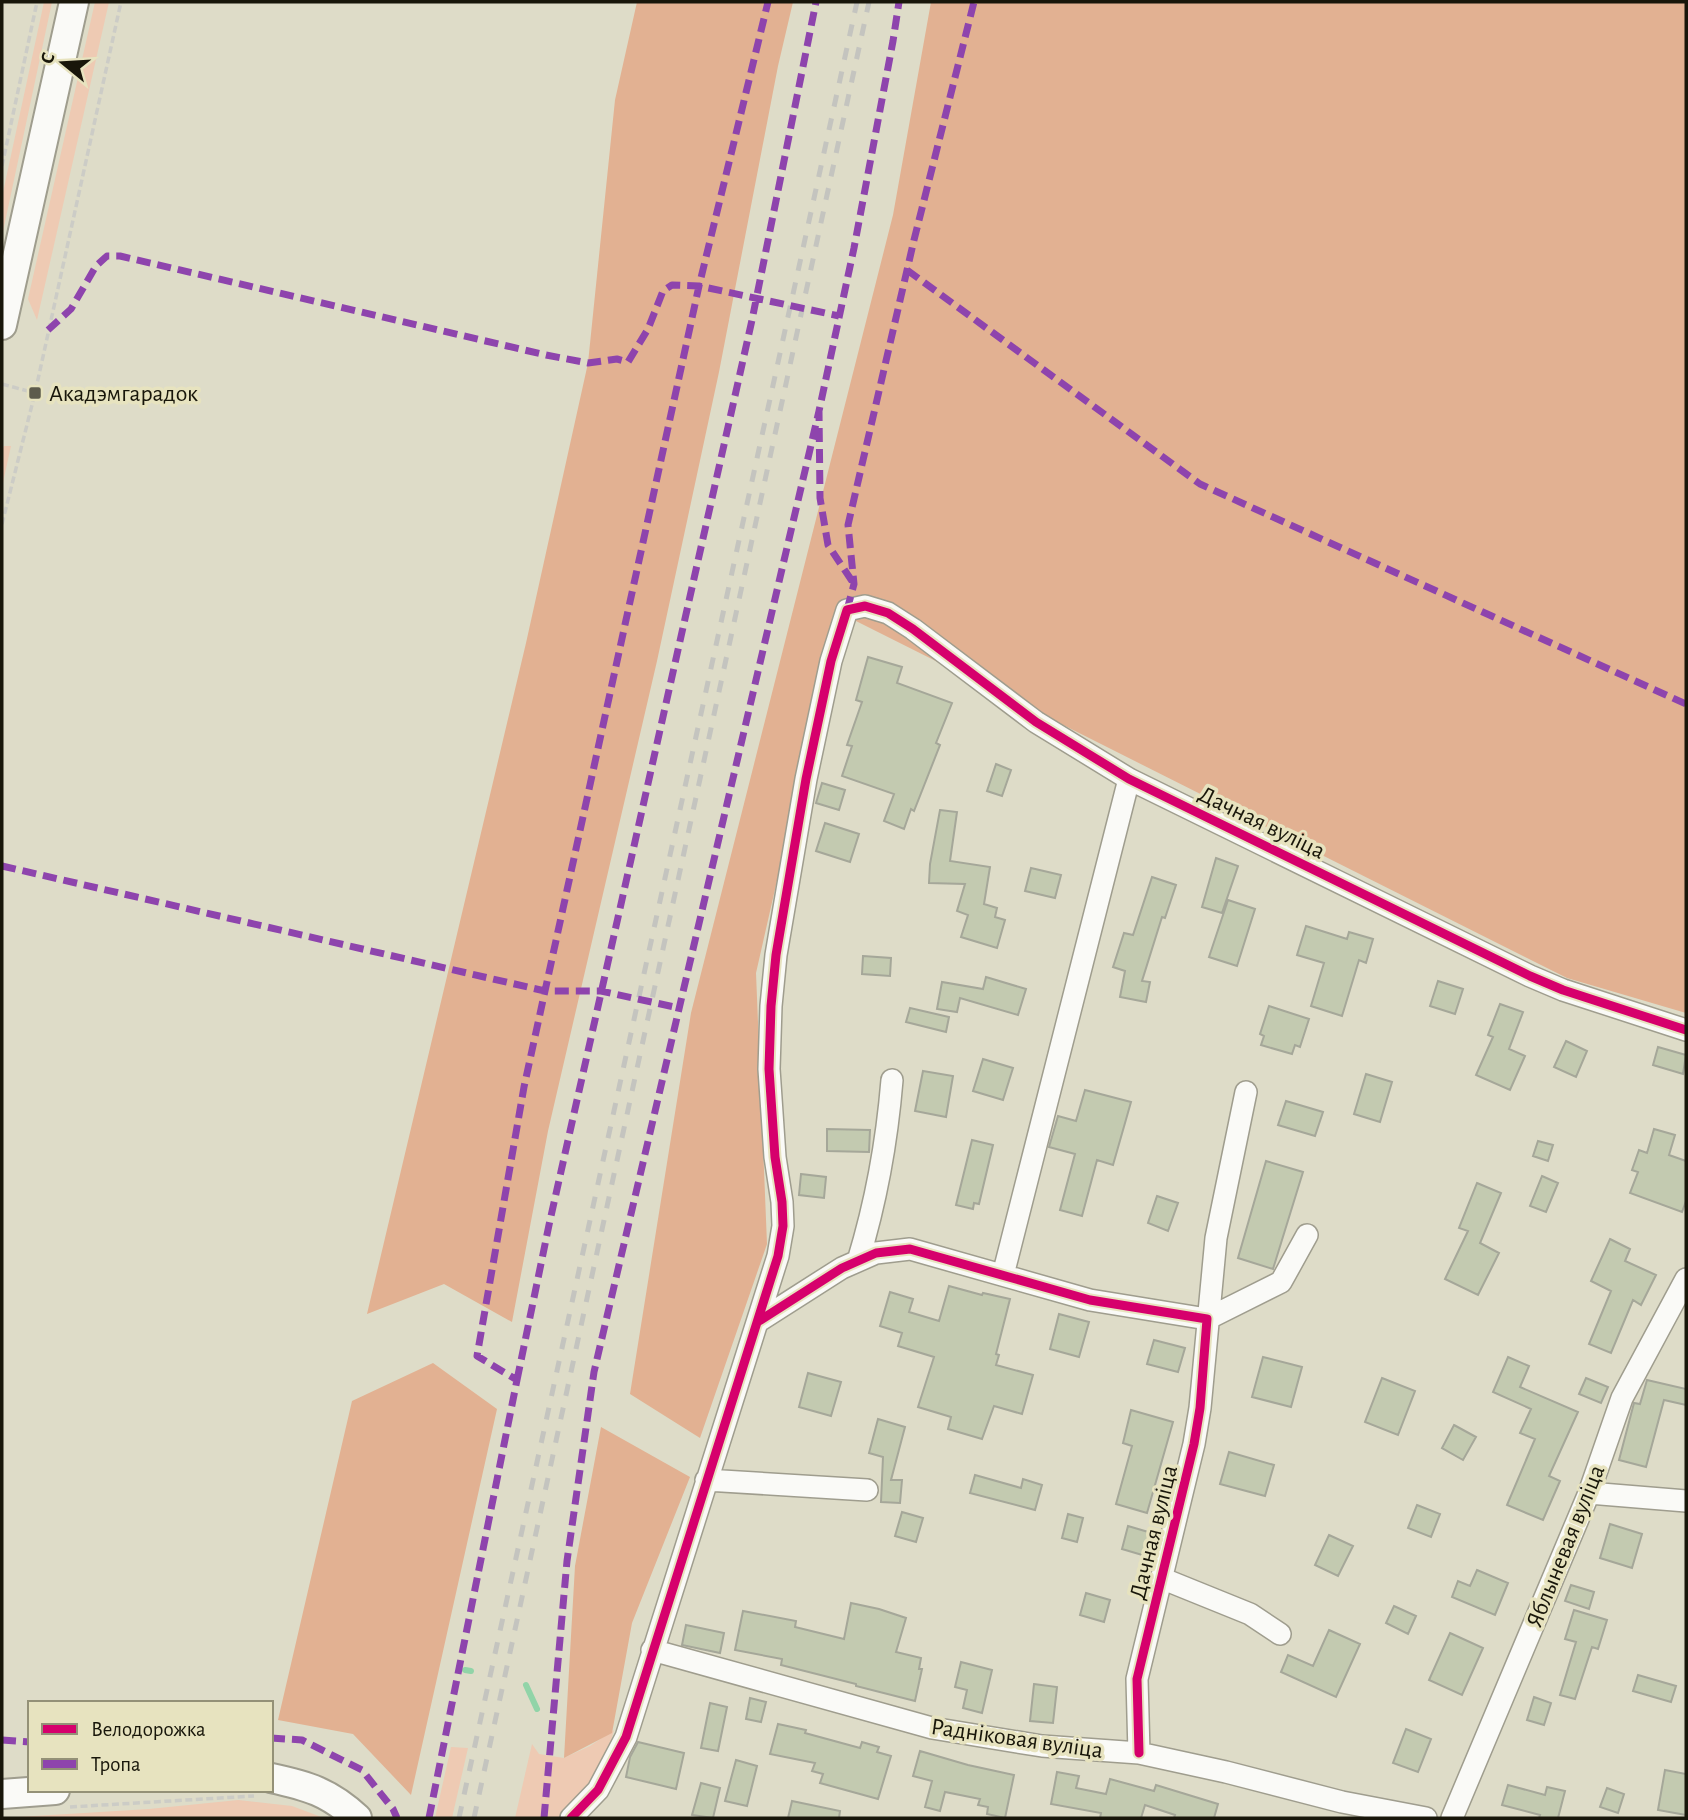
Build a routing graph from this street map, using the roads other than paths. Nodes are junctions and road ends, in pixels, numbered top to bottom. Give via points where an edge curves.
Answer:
1 (74, 2) edge
2 (2, 325) edge
3 (1129, 779) junction
4 (1686, 1030) edge
5 (892, 1080) dead end
6 (1246, 1092) dead end
7 (1307, 1235) dead end
8 (858, 1261) junction
9 (1003, 1275) junction
10 (1686, 1279) edge
11 (1207, 1320) junction
12 (759, 1321) junction
13 (706, 1479) junction
14 (867, 1490) dead end
15 (1588, 1493) junction
16 (1686, 1501) edge
17 (1161, 1578) junction
18 (1280, 1634) dead end
19 (652, 1650) junction
20 (1139, 1752) junction
21 (273, 1787) edge
22 (2, 1794) edge
23 (62, 1799) edge
24 (1338, 1810) edge
25 (357, 1818) edge
26 (572, 1818) edge
27 (1426, 1818) edge
28 (1452, 1818) edge

1 - 2 main road
3 - 4 street, Дачная вуліца via 1530,976
3 - 9 street
3 - 12 street, Дачная вуліца via 1036,722 888,613 865,606 847,610 809,766 776,955 769,1069 783,1226
5 - 8 street via 888,1127
6 - 11 street, Дачная вуліца via 1216,1238
7 - 11 street via 1281,1282
8 - 9 street via 876,1253 910,1249
8 - 12 street
9 - 11 street via 1090,1300
10 - 15 street, Яблыневая вуліца via 1622,1398
11 - 17 street, Дачная вуліца via 1198,1420
12 - 13 street
13 - 14 street
13 - 19 street
15 - 16 street
15 - 28 street, Яблыневая вуліца
17 - 18 street via 1250,1614
17 - 20 street, Дачная вуліца via 1137,1679
19 - 20 street, Радніковая вуліца via 932,1728 1042,1746
19 - 26 street via 615,1761 598,1790
20 - 24 street, Радніковая вуліца via 1226,1772
21 - 25 main road via 305,1785 326,1793
22 - 23 main road
24 - 27 street, Радніковая вуліца

